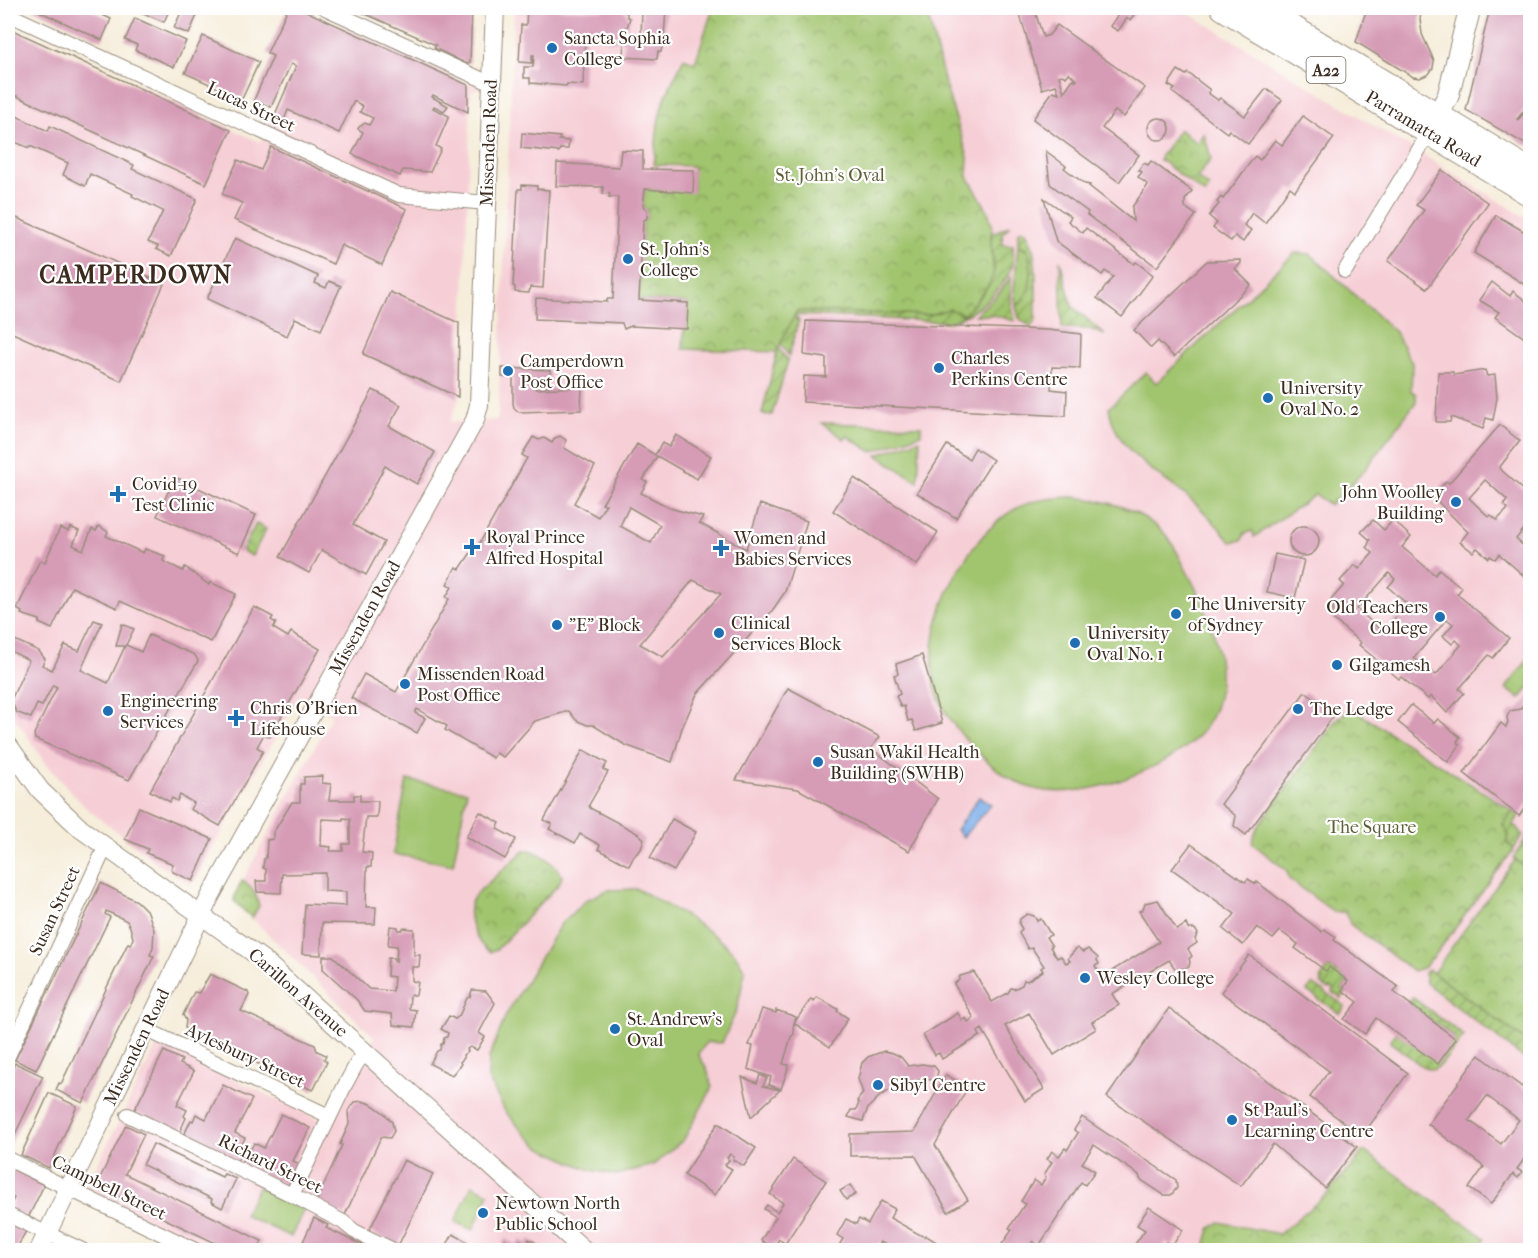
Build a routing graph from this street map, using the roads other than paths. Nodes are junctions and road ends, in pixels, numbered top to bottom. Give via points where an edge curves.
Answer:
1 (326, 8) edge
2 (495, 8) edge
3 (1223, 8) edge
4 (1260, 8) edge
5 (1470, 8) edge
6 (8, 14) edge
7 (492, 84) junction
8 (1433, 124) junction
9 (1530, 171) edge
10 (1530, 194) edge
11 (487, 203) junction
12 (1345, 271) dead end
13 (8, 745) edge
14 (105, 848) junction
15 (201, 916) junction
16 (145, 1029) junction
17 (366, 1052) junction
18 (8, 1056) edge
19 (128, 1115) dead end
20 (329, 1116) junction
21 (8, 1159) edge
22 (69, 1188) junction
23 (292, 1195) junction
24 (8, 1215) edge
25 (47, 1234) junction
26 (39, 1251) edge
27 (82, 1251) edge
28 (195, 1251) edge
29 (393, 1251) edge
30 (584, 1251) edge

1 - 7 street
2 - 7 street, Missenden Road
3 - 8 highway, Parramatta Road / A22
4 - 8 highway, Parramatta Road / A22
5 - 8 main road via 1449,93
6 - 11 street, Lucas Street via 399,195
7 - 11 street, Missenden Road
8 - 9 highway, Parramatta Road / A22
8 - 10 highway, Parramatta Road / A22
8 - 12 street
11 - 15 street, Missenden Road via 479,405 475,420
13 - 14 street, Carillon Avenue via 40,790
14 - 15 street, Carillon Avenue
14 - 18 street, Susan Street
15 - 16 street, Missenden Road
15 - 17 street, Carillon Avenue via 262,959
16 - 20 street, Aylesbury Street
16 - 22 street, Missenden Road
17 - 20 street
17 - 30 street, Carillon Avenue
19 - 23 street, Richard Street
20 - 23 street
21 - 22 street, Campbell Street
22 - 25 street, Missenden Road
22 - 28 street, Campbell Street
23 - 29 street, Richard Street
24 - 25 street
25 - 26 street, Missenden Road
25 - 27 street

